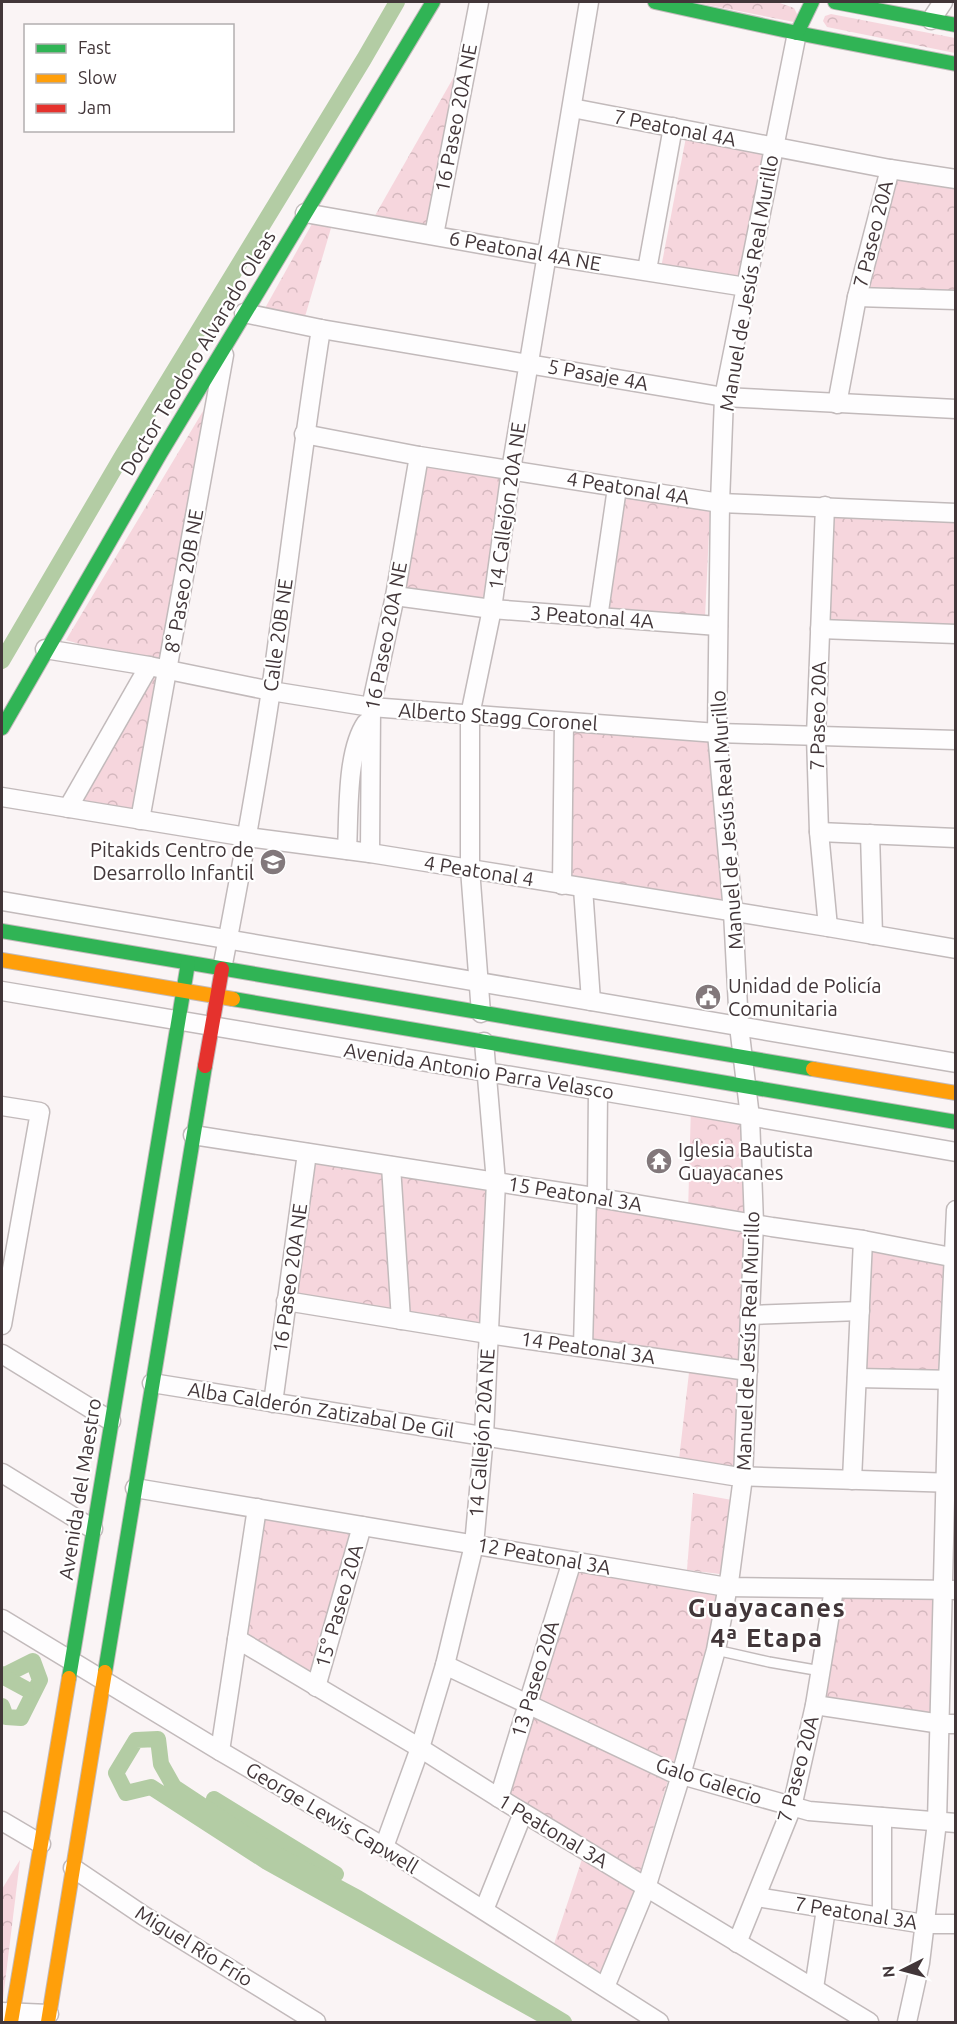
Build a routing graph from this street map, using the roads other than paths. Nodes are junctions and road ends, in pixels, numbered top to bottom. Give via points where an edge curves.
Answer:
1 (433, 2) edge
2 (479, 2) edge
3 (589, 2) edge
4 (655, 2) edge
5 (812, 2) edge
6 (835, 2) edge
7 (943, 2) edge
8 (932, 20) junction
9 (956, 25) edge
10 (797, 33) junction
11 (956, 64) edge
12 (572, 108) junction
13 (673, 128) junction
14 (774, 147) junction
15 (890, 169) junction
16 (956, 179) edge
17 (305, 213) junction
18 (434, 235) junction
19 (548, 256) junction
20 (647, 270) junction
21 (746, 287) junction
22 (857, 297) junction
23 (956, 300) edge
24 (244, 313) junction
25 (321, 328) junction
26 (226, 342) junction
27 (529, 362) junction
28 (724, 397) junction
29 (837, 404) junction
30 (956, 409) edge
31 (304, 434) junction
32 (419, 456) junction
33 (511, 470) junction
34 (617, 488) junction
35 (720, 503) junction
36 (825, 506) junction
37 (956, 513) edge
38 (394, 596) junction
39 (492, 609) junction
40 (598, 618) junction
41 (718, 626) junction
42 (820, 629) junction
43 (956, 634) edge
44 (45, 649) junction
45 (149, 666) junction
46 (168, 671) junction
47 (271, 691) junction
48 (371, 712) junction
49 (470, 715) junction
50 (564, 722) junction
51 (2, 728) edge
52 (717, 733) junction
53 (816, 736) junction
54 (956, 740) edge
55 (2, 797) edge
56 (68, 808) junction
57 (140, 820) junction
58 (819, 832) junction
59 (870, 834) junction
60 (247, 837) junction
61 (956, 838) edge
62 (347, 850) junction
63 (370, 853) junction
64 (470, 869) junction
65 (562, 885) junction
66 (583, 888) junction
67 (2, 901) edge
68 (733, 912) junction
69 (828, 927) junction
70 (2, 931) edge
71 (873, 935) junction
72 (228, 939) junction
73 (956, 949) edge
74 (2, 960) edge
75 (188, 963) junction
76 (222, 969) junction
77 (479, 982) junction
78 (2, 990) edge
79 (183, 991) junction
80 (217, 996) junction
81 (591, 1001) junction
82 (482, 1012) junction
83 (178, 1021) junction
84 (739, 1026) junction
85 (211, 1027) junction
86 (484, 1042) junction
87 (742, 1057) junction
88 (956, 1063) edge
89 (486, 1073) junction
90 (745, 1086) junction
91 (597, 1091) junction
92 (956, 1093) edge
93 (2, 1106) edge
94 (750, 1117) junction
95 (956, 1122) edge
96 (193, 1135) junction
97 (956, 1152) edge
98 (307, 1153) junction
99 (391, 1166) junction
100 (496, 1182) junction
101 (592, 1196) junction
102 (956, 1210) edge
103 (754, 1223) junction
104 (863, 1240) junction
105 (955, 1258) edge
106 (286, 1301) junction
107 (860, 1311) junction
108 (752, 1316) junction
109 (401, 1320) junction
110 (2, 1325) edge
111 (488, 1334) junction
112 (583, 1347) junction
113 (2, 1354) edge
114 (748, 1371) junction
115 (857, 1378) junction
116 (952, 1380) edge
117 (152, 1383) junction
118 (273, 1403) junction
119 (111, 1421) junction
120 (484, 1436) junction
121 (2, 1473) edge
122 (743, 1477) junction
123 (852, 1480) junction
124 (950, 1483) edge
125 (135, 1488) junction
126 (257, 1509) junction
127 (362, 1526) junction
128 (93, 1529) junction
129 (474, 1545) junction
130 (572, 1561) junction
131 (728, 1587) junction
132 (834, 1589) junction
133 (949, 1590) edge
134 (2, 1618) edge
135 (237, 1639) junction
136 (716, 1650) junction
137 (71, 1662) junction
138 (446, 1665) junction
139 (821, 1671) junction
140 (104, 1680) junction
141 (316, 1687) junction
142 (527, 1705) junction
143 (815, 1705) junction
144 (948, 1724) edge
145 (420, 1748) junction
146 (220, 1751) junction
147 (70, 1774) junction
148 (681, 1775) junction
149 (499, 1798) junction
150 (792, 1807) junction
151 (523, 1813) junction
152 (882, 1817) junction
153 (2, 1821) edge
154 (937, 1822) junction
155 (956, 1823) edge
156 (41, 1844) junction
157 (384, 1847) junction
158 (73, 1868) junction
159 (646, 1888) junction
160 (757, 1897) junction
161 (826, 1909) junction
162 (484, 1910) junction
163 (882, 1917) junction
164 (924, 1924) junction
165 (956, 1924) edge
166 (737, 1943) junction
167 (604, 1987) junction
168 (814, 1988) junction
169 (9, 2016) edge
170 (48, 2018) edge
171 (316, 2022) edge
172 (660, 2022) edge
173 (869, 2022) edge
174 (907, 2022) edge

1 - 17 street, Doctor Teodoro Alvarado Oleas
2 - 18 street, 16 Paseo 20A NE
3 - 12 street, 14 Callejón 20A NE
4 - 10 street
5 - 10 street, Manuel de Jesús Real Murillo
6 - 8 street
7 - 8 street
8 - 9 street
10 - 11 street
10 - 14 street, Manuel de Jesús Real Murillo
12 - 13 street, 7 Peatonal 4A
12 - 19 street, 14 Callejón 20A NE
13 - 14 street, 7 Peatonal 4A
13 - 20 street
14 - 15 street, 7 Peatonal 4A
14 - 21 street, Manuel de Jesús Real Murillo
15 - 16 street, 7 Peatonal 4A
15 - 22 street, 7 Paseo 20A
17 - 18 street, 6 Peatonal 4A NE
17 - 24 street, Doctor Teodoro Alvarado Oleas
18 - 19 street, 6 Peatonal 4A NE
19 - 20 street, 6 Peatonal 4A NE
19 - 27 street, 14 Callejón 20A NE
20 - 21 street, 6 Peatonal 4A NE
21 - 28 street, Manuel de Jesús Real Murillo
22 - 23 street
22 - 29 street, 7 Paseo 20A
24 - 25 street, 5 Pasaje 4A
24 - 26 street, Doctor Teodoro Alvarado Oleas
25 - 27 street, 5 Pasaje 4A
25 - 31 street, Calle 20B NE
26 - 44 street, Doctor Teodoro Alvarado Oleas
26 - 46 street, 8° Paseo 20B NE
27 - 28 street, 5 Pasaje 4A
27 - 33 street, 14 Callejón 20A NE
28 - 29 street, 5 Pasaje 4A
28 - 35 street, Manuel de Jesús Real Murillo
29 - 30 street, 5 Pasaje 4A
31 - 32 street, 4 Peatonal 4A
31 - 47 street, Calle 20B NE
32 - 33 street, 4 Peatonal 4A
32 - 38 street, 16 Paseo 20A NE
33 - 34 street, 4 Peatonal 4A
33 - 39 street, 14 Callejón 20A NE
34 - 35 street, 4 Peatonal 4A
34 - 40 street
35 - 36 street, 4 Peatonal 4A
35 - 41 street, Manuel de Jesús Real Murillo
36 - 37 street, 4 Peatonal 4A
36 - 42 street, 7 Paseo 20A
38 - 39 street, 3 Peatonal 4A
38 - 48 street, 16 Paseo 20A NE
39 - 40 street, 3 Peatonal 4A
39 - 49 street, 14 Callejón 20A NE
40 - 41 street, 3 Peatonal 4A
41 - 52 street, Manuel de Jesús Real Murillo
42 - 43 street
42 - 53 street, 7 Paseo 20A
44 - 45 street, Alberto Stagg Coronel
44 - 51 street, Doctor Teodoro Alvarado Oleas
45 - 46 street, Alberto Stagg Coronel
45 - 56 street
46 - 47 street, Alberto Stagg Coronel
46 - 57 street, 8° Paseo 20B NE
47 - 48 street, Alberto Stagg Coronel
47 - 60 street, Calle 20B NE
48 - 49 street, Alberto Stagg Coronel
48 - 62 street via 351,766
48 - 63 street, 16 Paseo 20A NE
49 - 50 street, Alberto Stagg Coronel
49 - 64 street, 14 Callejón 20A NE
50 - 52 street, Alberto Stagg Coronel
50 - 65 street
52 - 53 street, Alberto Stagg Coronel
52 - 68 street, Manuel de Jesús Real Murillo
53 - 54 street, Alberto Stagg Coronel
53 - 58 street, 7 Paseo 20A
55 - 56 street, 4 Peatonal 4
56 - 57 street, 4 Peatonal 4
57 - 60 street, 4 Peatonal 4
58 - 59 street
58 - 69 street, 7 Paseo 20A
59 - 61 street
59 - 71 street
60 - 62 street, 4 Peatonal 4
60 - 72 street, Calle 20B NE
62 - 63 street, 4 Peatonal 4
63 - 64 street, 4 Peatonal 4
64 - 65 street, 4 Peatonal 4
64 - 77 street, 14 Callejón 20A NE
65 - 66 street, 4 Peatonal 4
66 - 68 street, 4 Peatonal 4
66 - 81 street
67 - 72 street
68 - 69 street, 4 Peatonal 4
68 - 84 street, Manuel de Jesús Real Murillo
69 - 71 street, 4 Peatonal 4
70 - 75 street
71 - 73 street, 4 Peatonal 4
72 - 75 street
72 - 76 street, Calle 20B NE
72 - 77 street
74 - 79 street, Avenida Antonio Parra Velasco
75 - 76 street
75 - 79 street, Avenida del Maestro
76 - 80 street, Avenida del Maestro
76 - 82 street
77 - 81 street
77 - 82 street, 14 Callejón 20A NE
78 - 83 street, Avenida Antonio Parra Velasco
79 - 80 street, Avenida Antonio Parra Velasco
79 - 83 street, Avenida del Maestro
80 - 85 street, Avenida del Maestro
80 - 86 street, Avenida Antonio Parra Velasco
81 - 84 street
82 - 87 street
83 - 85 street, Avenida Antonio Parra Velasco
83 - 119 street, Avenida del Maestro
84 - 87 street, Manuel de Jesús Real Murillo
84 - 88 street
85 - 89 street, Avenida Antonio Parra Velasco
85 - 96 street, Avenida del Maestro
86 - 89 street, 14 Callejón 20A NE
86 - 90 street, Avenida Antonio Parra Velasco
87 - 90 street, Manuel de Jesús Real Murillo
87 - 92 street
89 - 91 street, Avenida Antonio Parra Velasco
89 - 100 street, 14 Callejón 20A NE
90 - 94 street, Manuel de Jesús Real Murillo
90 - 95 street, Avenida Antonio Parra Velasco
91 - 94 street, Avenida Antonio Parra Velasco
91 - 101 street
93 - 110 street via 40,1112
94 - 97 street, Avenida Antonio Parra Velasco
94 - 103 street, Manuel de Jesús Real Murillo
96 - 98 street, 15 Peatonal 3A
96 - 117 street, Avenida del Maestro
98 - 99 street, 15 Peatonal 3A
98 - 106 street, 16 Paseo 20A NE
99 - 100 street, 15 Peatonal 3A
99 - 109 street
100 - 101 street, 15 Peatonal 3A
100 - 111 street, 14 Callejón 20A NE
101 - 103 street, 15 Peatonal 3A
101 - 112 street
102 - 105 street
103 - 104 street, 15 Peatonal 3A
103 - 108 street, Manuel de Jesús Real Murillo
104 - 105 street, 15 Peatonal 3A
104 - 107 street
105 - 116 street
106 - 109 street, 14 Peatonal 3A
106 - 118 street, 16 Paseo 20A NE
107 - 108 street
107 - 115 street
108 - 114 street, Manuel de Jesús Real Murillo
109 - 111 street, 14 Peatonal 3A
111 - 112 street, 14 Peatonal 3A
111 - 120 street, 14 Callejón 20A NE
112 - 114 street, 14 Peatonal 3A
113 - 119 street
114 - 122 street, Manuel de Jesús Real Murillo
115 - 116 street
115 - 123 street
116 - 124 street
117 - 118 street, Alba Calderón Zatizabal De Gil
117 - 125 street, Avenida del Maestro
118 - 120 street, Alba Calderón Zatizabal De Gil
119 - 128 street, Avenida del Maestro
120 - 122 street, Alba Calderón Zatizabal De Gil
120 - 129 street, 14 Callejón 20A NE
121 - 128 street
122 - 123 street, Alba Calderón Zatizabal De Gil
122 - 131 street, Manuel de Jesús Real Murillo
123 - 124 street, Alba Calderón Zatizabal De Gil
124 - 133 street
125 - 126 street, 12 Peatonal 3A
125 - 140 street, Avenida del Maestro
126 - 127 street, 12 Peatonal 3A
126 - 135 street
127 - 129 street, 12 Peatonal 3A
127 - 141 street, 15° Paseo 20A
128 - 137 street, Avenida del Maestro
129 - 130 street, 12 Peatonal 3A
129 - 138 street, 14 Callejón 20A NE
130 - 131 street, 12 Peatonal 3A
130 - 142 street, 13 Paseo 20A
131 - 132 street, 12 Peatonal 3A
131 - 136 street, Manuel de Jesús Real Murillo
132 - 133 street, 12 Peatonal 3A
132 - 139 street, 7 Paseo 20A
133 - 144 street
134 - 137 street, George Lewis Capwell
135 - 141 street, 1 Peatonal 3A
135 - 146 street
136 - 139 lane
136 - 148 street, Manuel de Jesús Real Murillo
137 - 140 street, George Lewis Capwell
137 - 147 street, Avenida del Maestro via 57,1745
138 - 142 street, Galo Galecio
138 - 145 street, 14 Callejón 20A NE
139 - 143 street, 7 Paseo 20A
140 - 146 street, George Lewis Capwell
140 - 147 street, Avenida del Maestro
141 - 145 street, 1 Peatonal 3A
142 - 148 street, Galo Galecio
142 - 149 street, 13 Paseo 20A
143 - 144 street
143 - 150 street, 7 Paseo 20A
144 - 154 street
145 - 149 street, 1 Peatonal 3A
145 - 157 street, 14 Callejón 20A NE
146 - 157 street, George Lewis Capwell
147 - 156 street, Avenida del Maestro
147 - 158 street, Avenida del Maestro
148 - 150 street, Galo Galecio
148 - 159 street, Manuel de Jesús Real Murillo
149 - 151 street, 1 Peatonal 3A
150 - 152 street, Galo Galecio
150 - 160 street, 7 Paseo 20A
151 - 159 street, 1 Peatonal 3A
151 - 162 street
152 - 154 street, Galo Galecio
152 - 163 street
153 - 156 street
154 - 155 street, Galo Galecio
154 - 164 street
156 - 169 street, Avenida del Maestro
157 - 162 street, George Lewis Capwell
158 - 170 street, Avenida del Maestro
158 - 171 street, Miguel Río Frío
159 - 166 street, 1 Peatonal 3A
159 - 167 street, Manuel de Jesús Real Murillo
160 - 161 street, 7 Peatonal 3A
160 - 166 street, 7 Paseo 20A
161 - 163 street, 7 Peatonal 3A
161 - 168 street
162 - 167 street, George Lewis Capwell
163 - 164 street, 7 Peatonal 3A
164 - 165 street, 7 Peatonal 3A
164 - 174 street
166 - 168 street, 1 Peatonal 3A
167 - 172 street, George Lewis Capwell
168 - 173 street, 1 Peatonal 3A
169 - 170 street

